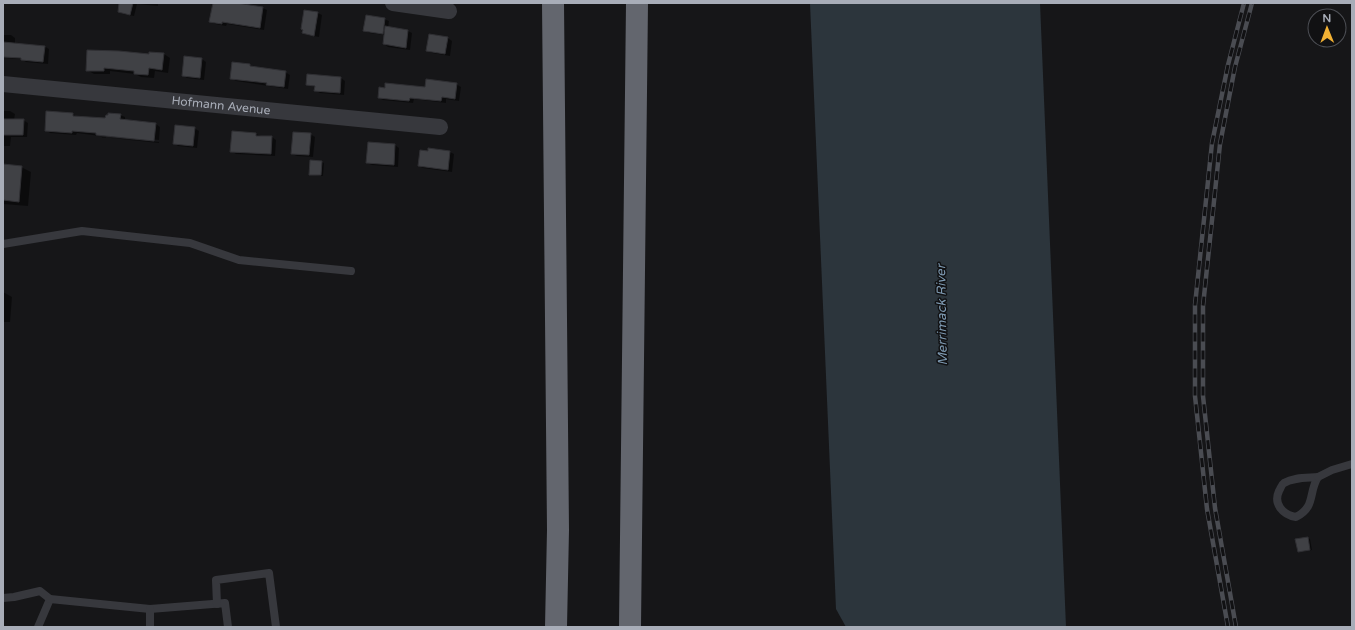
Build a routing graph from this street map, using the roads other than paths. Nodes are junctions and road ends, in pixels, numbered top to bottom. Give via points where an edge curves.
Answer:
1 (393, 3) edge
2 (553, 3) edge
3 (637, 3) edge
4 (449, 11) dead end
5 (3, 84) edge
6 (440, 127) dead end
7 (3, 244) edge
8 (351, 271) dead end
9 (1352, 464) edge
10 (1318, 477) junction
11 (3, 598) edge
12 (50, 599) junction
13 (217, 604) junction
14 (150, 610) junction
15 (38, 627) edge
16 (150, 627) edge
17 (228, 627) edge
18 (276, 627) edge
19 (556, 627) edge
20 (630, 627) edge

1 - 4 street
2 - 19 highway via 558,530
3 - 20 highway
5 - 6 street, Hofmann Avenue
7 - 8 lane via 82,231 190,243 239,260
9 - 10 lane
10 - 10 lane via 1307,509 1296,517 1282,513 1278,504 1282,484 1290,480
11 - 12 lane via 40,591
12 - 14 lane
12 - 15 lane
13 - 14 lane
13 - 17 lane via 226,603
13 - 18 lane via 216,580 269,573
14 - 16 lane

